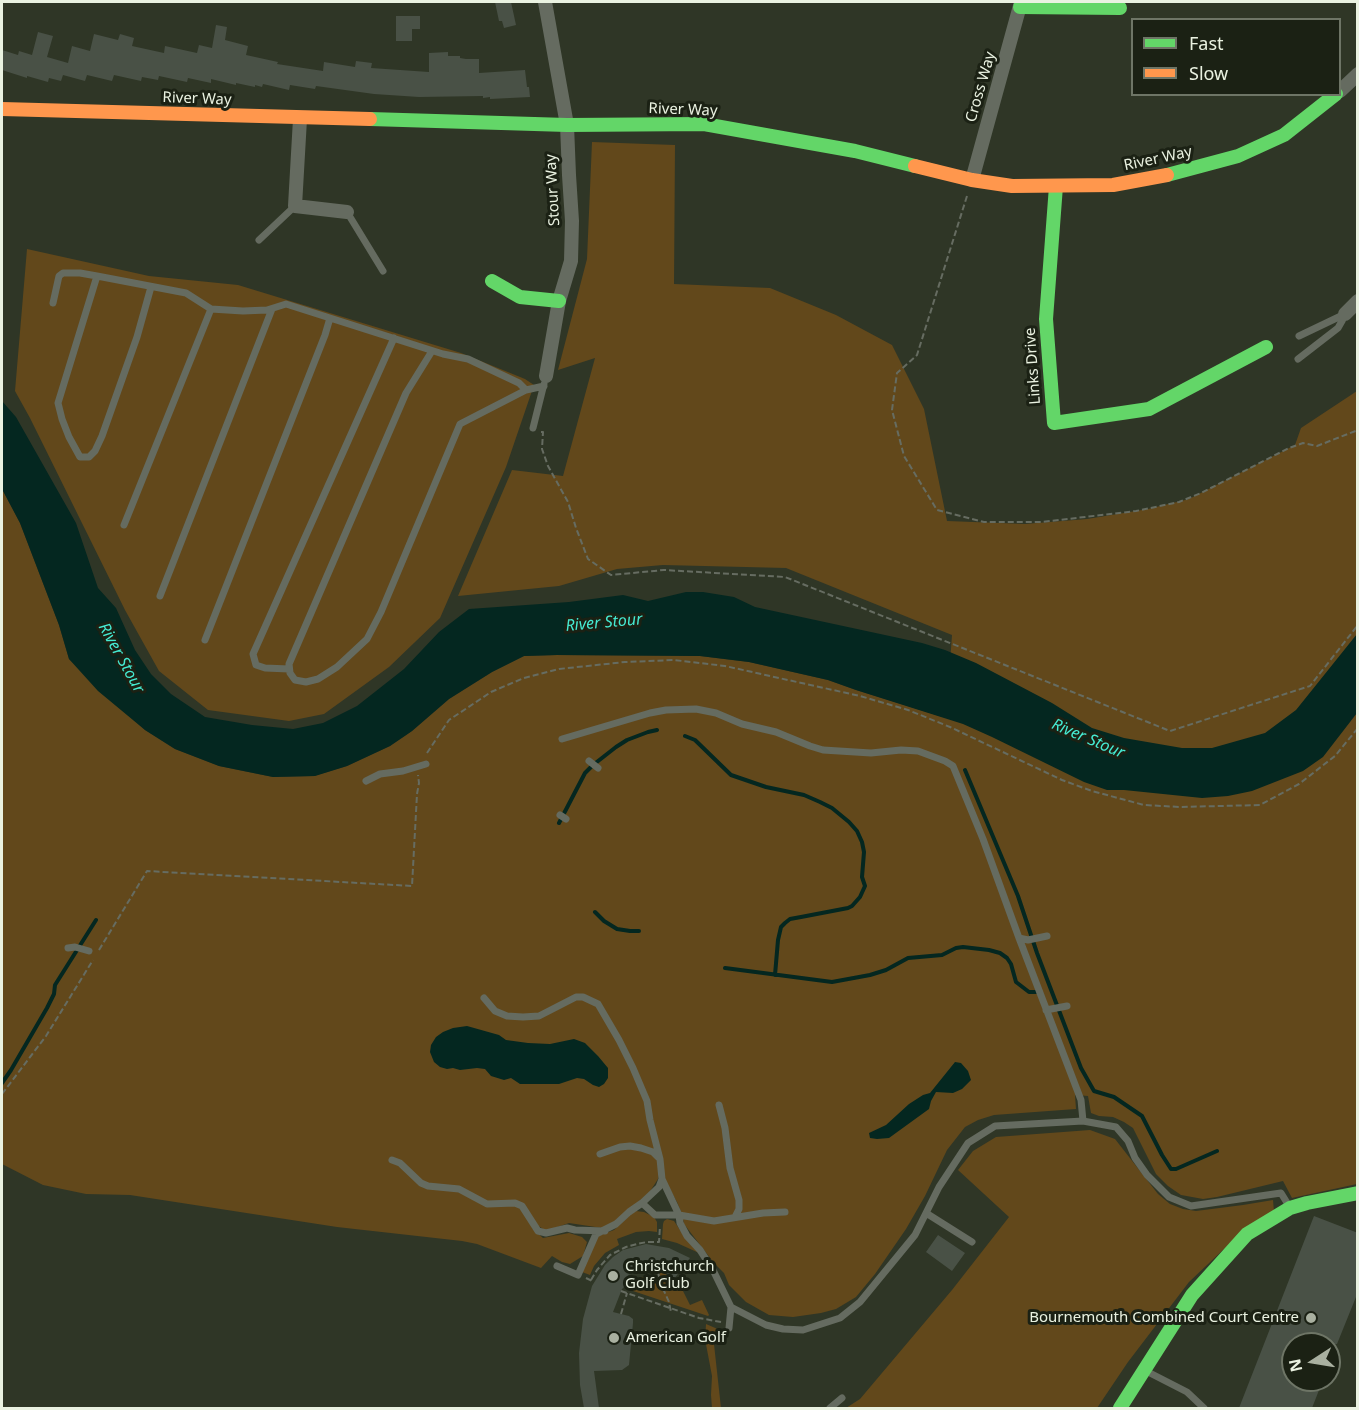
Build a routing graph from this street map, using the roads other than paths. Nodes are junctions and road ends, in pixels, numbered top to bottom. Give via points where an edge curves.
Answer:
1 (545, 2) edge
2 (1021, 4) edge
3 (1120, 8) dead end
4 (1358, 74) edge
5 (1341, 90) edge
6 (1334, 96) edge
7 (2, 109) edge
8 (300, 118) junction
9 (567, 125) junction
10 (972, 180) junction
11 (1056, 186) junction
12 (295, 206) junction
13 (347, 212) joint
14 (259, 240) dead end
15 (383, 271) dead end
16 (97, 276) junction
17 (492, 281) dead end
18 (151, 287) junction
19 (559, 301) junction
20 (1358, 302) edge
21 (53, 303) dead end
22 (211, 309) junction
23 (272, 309) junction
24 (1345, 314) junction
25 (330, 318) junction
26 (1299, 336) dead end
27 (394, 338) junction
28 (1266, 347) dead end
29 (432, 351) junction
30 (1298, 359) dead end
31 (545, 381) junction
32 (526, 390) junction
33 (533, 428) road end
34 (124, 525) dead end
35 (160, 596) dead end
36 (205, 640) dead end
37 (290, 669) junction
38 (562, 739) dead end
39 (589, 761) dead end
40 (424, 765) road end
41 (598, 768) dead end
42 (366, 781) dead end
43 (1047, 936) dead end
44 (1018, 938) junction
45 (68, 948) dead end
46 (89, 951) dead end
47 (484, 998) dead end
48 (1067, 1006) dead end
49 (1046, 1010) junction
50 (719, 1105) dead end
51 (1083, 1121) junction
52 (600, 1154) dead end
53 (660, 1159) junction
54 (392, 1160) dead end
55 (662, 1179) junction
56 (1358, 1193) edge
57 (642, 1203) junction
58 (1290, 1208) junction
59 (785, 1212) dead end
60 (926, 1213) junction
61 (679, 1215) junction
62 (735, 1217) junction
63 (605, 1231) junction
64 (972, 1242) dead end
65 (557, 1266) dead end
66 (731, 1307) junction
67 (729, 1326) road end
68 (1144, 1370) junction
69 (842, 1398) dead end
70 (830, 1408) edge
71 (1120, 1408) edge
72 (1204, 1408) edge

1 - 9 street, Stour Way
2 - 3 street
2 - 10 street, Cross Way
4 - 5 street
6 - 11 street, River Way via 1284,135 1238,156 1123,183
7 - 8 street, River Way
8 - 9 street, River Way
8 - 12 street
9 - 10 street, River Way via 704,124 855,151
9 - 19 street, Stour Way via 572,261
10 - 11 street, River Way via 1012,186
11 - 28 street, Links Drive via 1046,319 1054,423 1149,409
12 - 13 street
12 - 14 lane
13 - 15 lane
16 - 18 lane
16 - 18 lane via 58,403 80,457 89,457 102,436
16 - 21 lane via 63,273
17 - 19 street via 520,297
18 - 22 lane via 186,293
19 - 31 street, Stour Way
20 - 24 street
22 - 23 lane
22 - 34 lane
23 - 25 lane via 286,304
23 - 35 lane
24 - 26 lane
24 - 30 lane via 1338,328
25 - 27 lane
25 - 36 lane
27 - 29 lane
27 - 37 lane via 253,654 256,665
29 - 32 lane via 468,359
29 - 37 lane via 406,393
31 - 32 lane
31 - 33 lane
32 - 37 lane via 460,424 368,639 318,679 295,680
38 - 44 lane via 650,713 696,709 823,750 901,750 945,761 953,766 963,787
39 - 41 lane
40 - 42 lane via 380,774
43 - 44 lane
44 - 49 lane
45 - 46 lane
47 - 53 lane via 495,1011 523,1017 539,1016 576,997 598,1004 647,1101
48 - 49 lane
49 - 51 lane via 1081,1100
50 - 62 lane via 739,1200
51 - 58 lane via 1116,1127 1147,1175 1169,1197 1191,1206 1281,1193
51 - 60 lane via 995,1126 968,1143
52 - 53 lane via 630,1146 653,1152
53 - 55 lane
54 - 63 lane via 428,1186 459,1189 487,1204 522,1206 538,1231
55 - 57 lane
55 - 61 lane
56 - 58 street
57 - 61 lane via 655,1215
57 - 63 lane
58 - 68 street via 1247,1234 1192,1295
59 - 62 lane
60 - 64 lane
60 - 66 lane via 915,1235 860,1302 840,1318 803,1330 783,1329
61 - 62 lane via 714,1221
61 - 66 lane via 687,1236 713,1270
63 - 65 lane via 592,1240 578,1275
66 - 67 lane
68 - 71 street
68 - 72 lane via 1187,1392
69 - 70 lane

